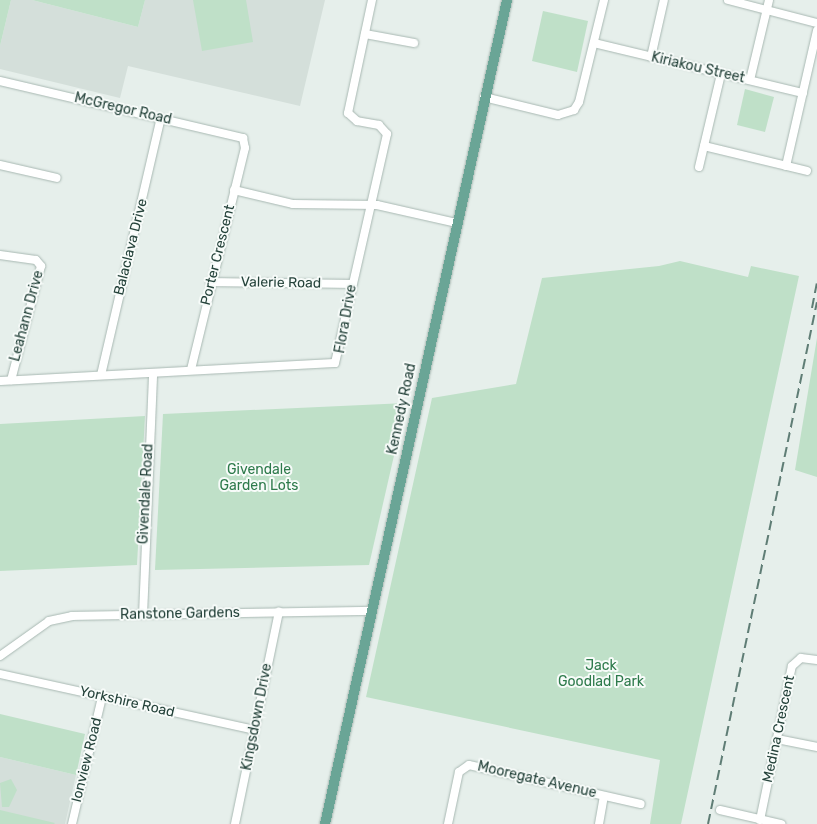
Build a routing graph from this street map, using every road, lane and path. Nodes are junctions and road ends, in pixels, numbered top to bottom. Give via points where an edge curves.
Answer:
1 (372, 0) edge
2 (507, 0) edge
3 (604, 0) edge
4 (664, 0) edge
5 (728, 0) edge
6 (769, 0) edge
7 (767, 9) junction
8 (816, 19) edge
9 (817, 31) edge
10 (365, 34) junction
11 (414, 43) dead end
12 (594, 43) junction
13 (651, 56) junction
14 (721, 74) junction
15 (0, 80) edge
16 (750, 80) junction
17 (802, 93) junction
18 (484, 97) junction
19 (161, 118) junction
20 (244, 140) joint
21 (704, 146) junction
22 (0, 165) edge
23 (786, 166) junction
24 (699, 167) dead end
25 (807, 171) dead end
26 (57, 178) dead end
27 (234, 190) junction
28 (371, 205) junction
29 (456, 223) junction
30 (0, 255) edge
31 (210, 282) junction
32 (352, 284) junction
33 (191, 370) junction
34 (153, 374) junction
35 (100, 375) junction
36 (11, 380) junction
37 (0, 381) edge
38 (279, 611) junction
39 (372, 611) junction
40 (143, 615) junction
41 (0, 656) edge
42 (817, 660) edge
43 (0, 674) edge
44 (102, 697) junction
45 (254, 730) junction
46 (778, 738) junction
47 (817, 747) edge
48 (604, 796) junction
49 (641, 804) dead end
50 (720, 810) dead end
51 (760, 820) junction
52 (72, 824) edge
53 (235, 824) edge
54 (325, 824) edge
55 (448, 824) edge
56 (599, 824) edge
57 (781, 824) edge

1 - 10 street, Flora Drive
2 - 18 main road, Kennedy Road
3 - 12 street
4 - 13 street
5 - 7 street
6 - 7 street
7 - 8 street
7 - 16 street
9 - 17 street
10 - 11 street
10 - 28 street, Flora Drive via 348,114 357,121 379,125 387,134
12 - 13 street, Kiriakou Street
12 - 18 street via 579,102 567,114 558,115
13 - 14 street, Kiriakou Street
14 - 16 street, Kiriakou Street
14 - 21 street
15 - 19 street, McGregor Road
16 - 17 street, Kiriakou Street
17 - 23 street
18 - 29 main road, Kennedy Road
19 - 20 street, McGregor Road via 237,135
19 - 35 street, Balaclava Drive
20 - 27 street, Porter Crescent
21 - 23 street
21 - 24 street
22 - 26 street
23 - 25 street
27 - 28 street via 293,204
27 - 31 street, Porter Crescent
28 - 29 street
28 - 32 street, Flora Drive
29 - 39 main road, Kennedy Road
30 - 36 street, Leahann Drive via 36,260 41,266
31 - 32 street, Valerie Road
31 - 33 street, Porter Crescent
32 - 33 street, Flora Drive via 335,364
33 - 34 street, Flora Drive
34 - 35 street, Flora Drive
34 - 40 street, Givendale Road
35 - 36 street, Flora Drive
36 - 37 street, Flora Drive
38 - 39 street, Ranstone Gardens
38 - 40 street, Ranstone Gardens
38 - 45 street, Kingsdown Drive
39 - 54 main road, Kennedy Road
40 - 41 street, Ranstone Gardens via 58,618 38,627
42 - 46 street, Medina Crescent via 801,658 794,662
43 - 44 street, Yorkshire Road
44 - 45 street, Yorkshire Road
44 - 52 street, Ionview Road
45 - 53 street, Kingsdown Drive
46 - 47 street
46 - 51 street, Medina Crescent
48 - 49 street, Mooregate Avenue
48 - 55 street, Mooregate Avenue via 469,765 459,772
48 - 56 street
50 - 51 street
51 - 57 street

